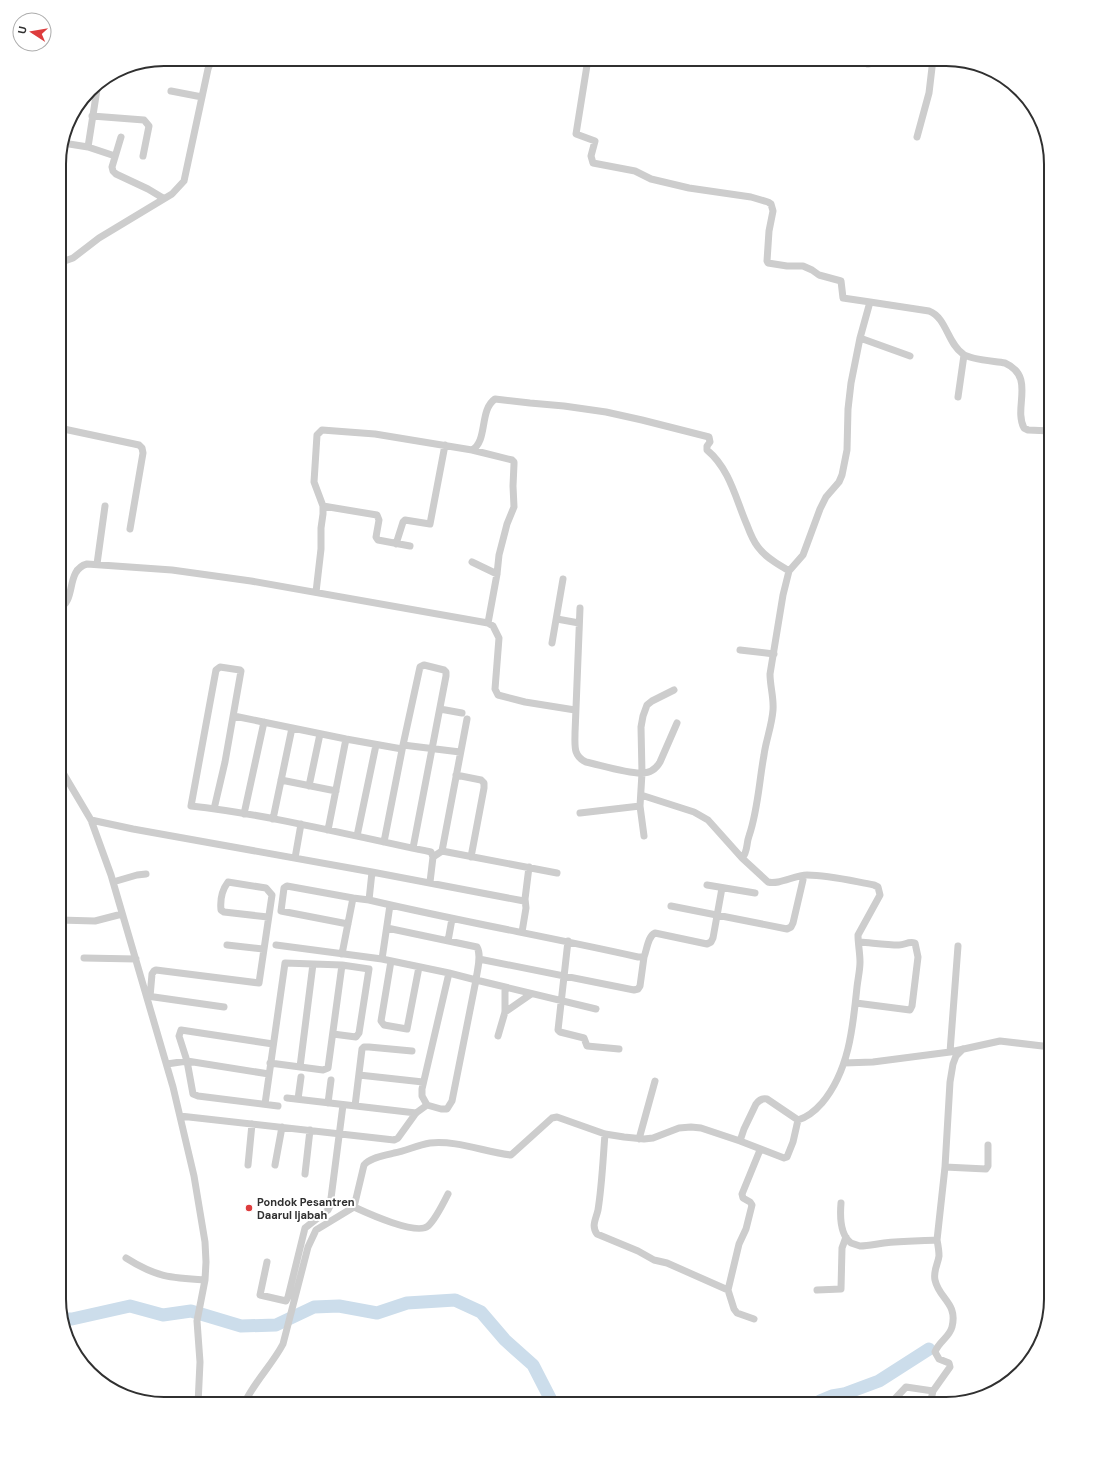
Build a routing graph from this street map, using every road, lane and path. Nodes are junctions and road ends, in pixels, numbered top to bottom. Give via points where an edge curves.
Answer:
1 (209, 66) edge
2 (587, 66) edge
3 (932, 66) edge
4 (171, 92) dead end
5 (96, 94) edge
6 (202, 97) junction
7 (92, 116) junction
8 (122, 137) dead end
9 (917, 137) dead end
10 (68, 144) edge
11 (88, 147) junction
12 (115, 156) junction
13 (143, 156) dead end
14 (162, 198) junction
15 (66, 260) edge
16 (870, 302) junction
17 (860, 338) junction
18 (964, 355) junction
19 (910, 356) dead end
20 (958, 397) dead end
21 (66, 429) edge
22 (1044, 431) edge
23 (445, 445) junction
24 (472, 450) junction
25 (105, 506) dead end
26 (323, 506) junction
27 (130, 529) dead end
28 (396, 544) junction
29 (410, 546) dead end
30 (472, 562) dead end
31 (97, 564) junction
32 (790, 571) junction
33 (497, 574) junction
34 (563, 580) dead end
35 (316, 592) junction
36 (66, 603) edge
37 (580, 608) dead end
38 (557, 619) junction
39 (488, 622) junction
40 (579, 623) junction
41 (552, 643) dead end
42 (740, 650) dead end
43 (774, 654) junction
44 (674, 690) dead end
45 (440, 709) junction
46 (576, 710) junction
47 (234, 716) junction
48 (264, 722) junction
49 (677, 723) dead end
50 (292, 728) junction
51 (320, 734) junction
52 (346, 739) junction
53 (376, 744) junction
54 (403, 747) junction
55 (432, 749) junction
56 (460, 752) junction
57 (642, 773) junction
58 (456, 775) junction
59 (66, 778) edge
60 (281, 780) junction
61 (309, 786) junction
62 (336, 791) junction
63 (641, 795) junction
64 (640, 806) junction
65 (214, 809) junction
66 (580, 813) dead end
67 (244, 814) junction
68 (273, 819) junction
69 (91, 820) junction
70 (301, 824) junction
71 (328, 830) junction
72 (357, 836) junction
73 (644, 836) dead end
74 (384, 842) junction
75 (413, 848) junction
76 (442, 851) junction
77 (433, 857) junction
78 (471, 857) junction
79 (295, 858) junction
80 (742, 858) junction
81 (529, 868) junction
82 (372, 872) junction
83 (557, 873) dead end
84 (146, 874) dead end
85 (803, 880) dead end
86 (113, 882) junction
87 (430, 882) junction
88 (708, 885) dead end
89 (722, 888) junction
90 (755, 894) dead end
91 (353, 898) junction
92 (369, 900) junction
93 (524, 901) junction
94 (390, 905) junction
95 (671, 906) dead end
96 (122, 914) junction
97 (717, 915) junction
98 (268, 917) junction
99 (452, 919) junction
100 (66, 921) edge
101 (348, 924) junction
102 (387, 928) junction
103 (522, 932) junction
104 (448, 941) junction
105 (568, 941) junction
106 (860, 942) junction
107 (227, 945) dead end
108 (276, 945) dead end
109 (958, 946) dead end
110 (263, 949) junction
111 (342, 954) junction
112 (644, 957) junction
113 (84, 958) dead end
114 (136, 959) junction
115 (382, 959) junction
116 (479, 959) junction
117 (391, 961) junction
118 (313, 964) junction
119 (342, 965) junction
120 (419, 967) junction
121 (449, 973) junction
122 (565, 976) junction
123 (476, 980) junction
124 (505, 988) junction
125 (531, 994) junction
126 (149, 996) junction
127 (562, 1002) junction
128 (856, 1003) junction
129 (224, 1007) dead end
130 (596, 1010) dead end
131 (505, 1012) junction
132 (333, 1034) junction
133 (498, 1036) dead end
134 (273, 1044) junction
135 (1044, 1045) edge
136 (619, 1049) dead end
137 (963, 1049) junction
138 (412, 1051) dead end
139 (950, 1052) junction
140 (187, 1061) junction
141 (270, 1062) junction
142 (167, 1064) junction
143 (844, 1064) junction
144 (300, 1067) junction
145 (269, 1074) junction
146 (359, 1076) junction
147 (301, 1077) dead end
148 (331, 1080) dead end
149 (423, 1082) junction
150 (655, 1082) dead end
151 (287, 1098) dead end
152 (298, 1099) junction
153 (328, 1103) junction
154 (265, 1104) junction
155 (343, 1105) junction
156 (427, 1105) junction
157 (278, 1106) dead end
158 (355, 1106) junction
159 (416, 1113) junction
160 (180, 1116) junction
161 (798, 1120) junction
162 (252, 1124) junction
163 (282, 1127) junction
164 (310, 1130) junction
165 (339, 1134) junction
166 (605, 1134) junction
167 (639, 1139) junction
168 (740, 1141) junction
169 (988, 1145) dead end
170 (760, 1150) junction
171 (248, 1165) dead end
172 (275, 1165) dead end
173 (945, 1167) junction
174 (305, 1174) dead end
175 (448, 1194) dead end
176 (841, 1203) dead end
177 (354, 1207) junction
178 (846, 1237) junction
179 (937, 1240) junction
180 (126, 1258) dead end
181 (267, 1262) dead end
182 (205, 1280) junction
183 (728, 1290) junction
184 (817, 1290) dead end
185 (754, 1319) dead end
186 (933, 1390) junction
187 (198, 1397) edge
188 (248, 1397) edge
189 (897, 1397) edge
190 (932, 1397) edge

1 - 6 street
2 - 16 street via 576,134 595,141 591,156 593,163 634,171 651,179 689,188 751,196 768,202 773,211 766,261 768,263 809,268 819,275 841,281 843,298
3 - 9 street via 926,106
4 - 6 street
5 - 7 street
6 - 14 street via 184,181 172,194
7 - 11 street
7 - 13 street via 144,120 149,126
8 - 12 street
10 - 11 street
11 - 12 street
12 - 14 street via 112,167 116,174
14 - 15 street
16 - 17 street
16 - 18 street via 935,313 950,340
17 - 19 street
17 - 32 street via 851,383 847,450 842,475 820,509 803,555
18 - 20 street
18 - 22 street via 1011,365 1022,386 1021,421 1024,428
21 - 27 street via 139,445 142,448
23 - 24 street
23 - 26 street via 374,434 322,430 317,435 314,482
23 - 28 street via 430,524 405,520
24 - 32 street via 478,446 488,408 495,399 606,412 709,437 707,450 720,464 753,540 766,557
24 - 33 street via 514,462 514,507 499,554
25 - 31 street
26 - 28 street via 377,515 379,520 376,537 378,540
26 - 35 street
28 - 29 street
30 - 33 street
31 - 35 street via 172,570
31 - 36 street via 81,566 76,572
32 - 43 street via 783,595
33 - 39 street
34 - 38 street
35 - 39 street
37 - 40 street
38 - 40 street
38 - 41 street
39 - 46 street via 493,626 498,638 495,689 498,695
40 - 46 street
42 - 43 street
43 - 80 street via 770,682 772,717 754,822 748,837 746,854
44 - 57 street via 652,701 645,710 642,727
45 - 54 street via 446,672 422,666
45 - 55 street
45 - 56 street via 464,716
46 - 57 street via 576,752 580,759
47 - 48 street
47 - 65 street
47 - 65 street via 241,670 220,667 216,670 191,806
48 - 50 street
48 - 67 street
49 - 57 street via 658,766 652,771
50 - 51 street
50 - 60 street
51 - 52 street
51 - 61 street
52 - 53 street
52 - 62 street
53 - 54 street
53 - 72 street
54 - 55 street
54 - 74 street
55 - 56 street
55 - 75 street
56 - 58 street
57 - 63 street
58 - 76 street
58 - 78 street via 481,780 484,783
59 - 69 street
60 - 61 street
60 - 68 street
61 - 62 street
62 - 71 street
63 - 64 street
63 - 80 street via 694,812 708,820
64 - 66 street
64 - 73 street
65 - 67 street
67 - 68 street
68 - 70 street
69 - 79 street
69 - 86 street
70 - 71 street
70 - 79 street
71 - 72 street
72 - 74 street
74 - 75 street
75 - 77 street via 432,852
76 - 77 street
76 - 78 street
77 - 87 street
78 - 81 street
79 - 82 street
80 - 106 street via 768,882 812,875 878,887 880,895 859,931
81 - 83 street
81 - 93 street
82 - 87 street
82 - 92 street
84 - 86 street
85 - 97 street via 793,923 787,929
86 - 96 street
87 - 93 street
88 - 89 street
89 - 90 street
89 - 97 street
91 - 92 street
91 - 101 street
91 - 101 street via 287,886 284,888 281,911
92 - 94 street
93 - 103 street via 526,908
94 - 99 street
94 - 102 street
95 - 97 street
96 - 100 street via 95,921
96 - 114 street
97 - 112 street via 711,942 707,944 655,933 650,938
98 - 98 street via 272,895 266,888 228,882 224,886 221,910
98 - 110 street
99 - 103 street
99 - 104 street
101 - 111 street
102 - 104 street
102 - 115 street
103 - 105 street
104 - 116 street via 477,947
105 - 112 street
105 - 122 street
106 - 128 street
106 - 128 street via 899,945 914,942 918,957 910,1010
107 - 110 street
108 - 111 street
109 - 139 street
110 - 126 street via 259,983 156,970 152,974
111 - 115 street
112 - 122 street via 640,986 634,990
113 - 114 street
114 - 126 street
115 - 117 street
116 - 122 street
116 - 123 street
117 - 120 street
117 - 120 street via 381,1021 384,1025 407,1029
118 - 119 street
118 - 134 street via 285,963
118 - 144 street
119 - 132 street
119 - 132 street via 369,969 359,1033 356,1037
120 - 121 street
121 - 123 street
121 - 149 street
122 - 127 street
123 - 124 street
123 - 156 street via 450,1105 447,1109
124 - 125 street
124 - 131 street
125 - 127 street
125 - 131 street
126 - 129 street
126 - 142 street
127 - 130 street
127 - 136 street via 558,1027 560,1032 584,1038 587,1046
128 - 143 street
131 - 133 street
132 - 144 street via 328,1068 323,1070
134 - 140 street via 180,1030 179,1036
134 - 141 street
135 - 137 street via 1000,1042
137 - 139 street
137 - 173 street via 956,1056 950,1082
138 - 146 street via 364,1047
139 - 143 street
140 - 142 street
140 - 145 street
140 - 154 street via 194,1094
141 - 144 street
141 - 145 street
142 - 160 street
143 - 161 street via 836,1083 816,1110 806,1118
145 - 154 street
146 - 149 street
146 - 158 street
147 - 152 street
148 - 153 street
149 - 156 street via 422,1096
150 - 167 street
151 - 152 street
152 - 153 street
153 - 155 street
154 - 157 street
155 - 158 street
155 - 165 street
156 - 159 street
158 - 159 street
159 - 165 street via 394,1140
160 - 162 street
160 - 182 street via 194,1176 205,1242
161 - 168 street via 763,1098 756,1104
161 - 170 street via 787,1157
162 - 163 street
162 - 171 street
163 - 164 street
163 - 172 street
164 - 165 street
164 - 174 street
165 - 181 street via 328,1210 305,1228 286,1301 260,1295
166 - 167 street
166 - 177 street via 557,1117 552,1118 511,1155 446,1144 431,1143 410,1147 368,1160 364,1165
166 - 183 street via 599,1203 593,1226 597,1234
167 - 168 street via 653,1138 684,1126 701,1128
168 - 170 street
169 - 173 street via 986,1169
170 - 183 street via 742,1194 752,1205
173 - 179 street
175 - 177 street via 425,1229 390,1222
176 - 178 street
177 - 188 street via 316,1230 308,1247 283,1344
178 - 179 street via 859,1246
178 - 184 street via 842,1248 841,1289
179 - 186 street via 939,1254 935,1278 954,1313 948,1336 935,1352 938,1359 950,1363 950,1367
180 - 182 street via 156,1274
182 - 187 street via 196,1321 200,1362
183 - 185 street via 737,1313
186 - 189 street via 906,1387
186 - 190 street

